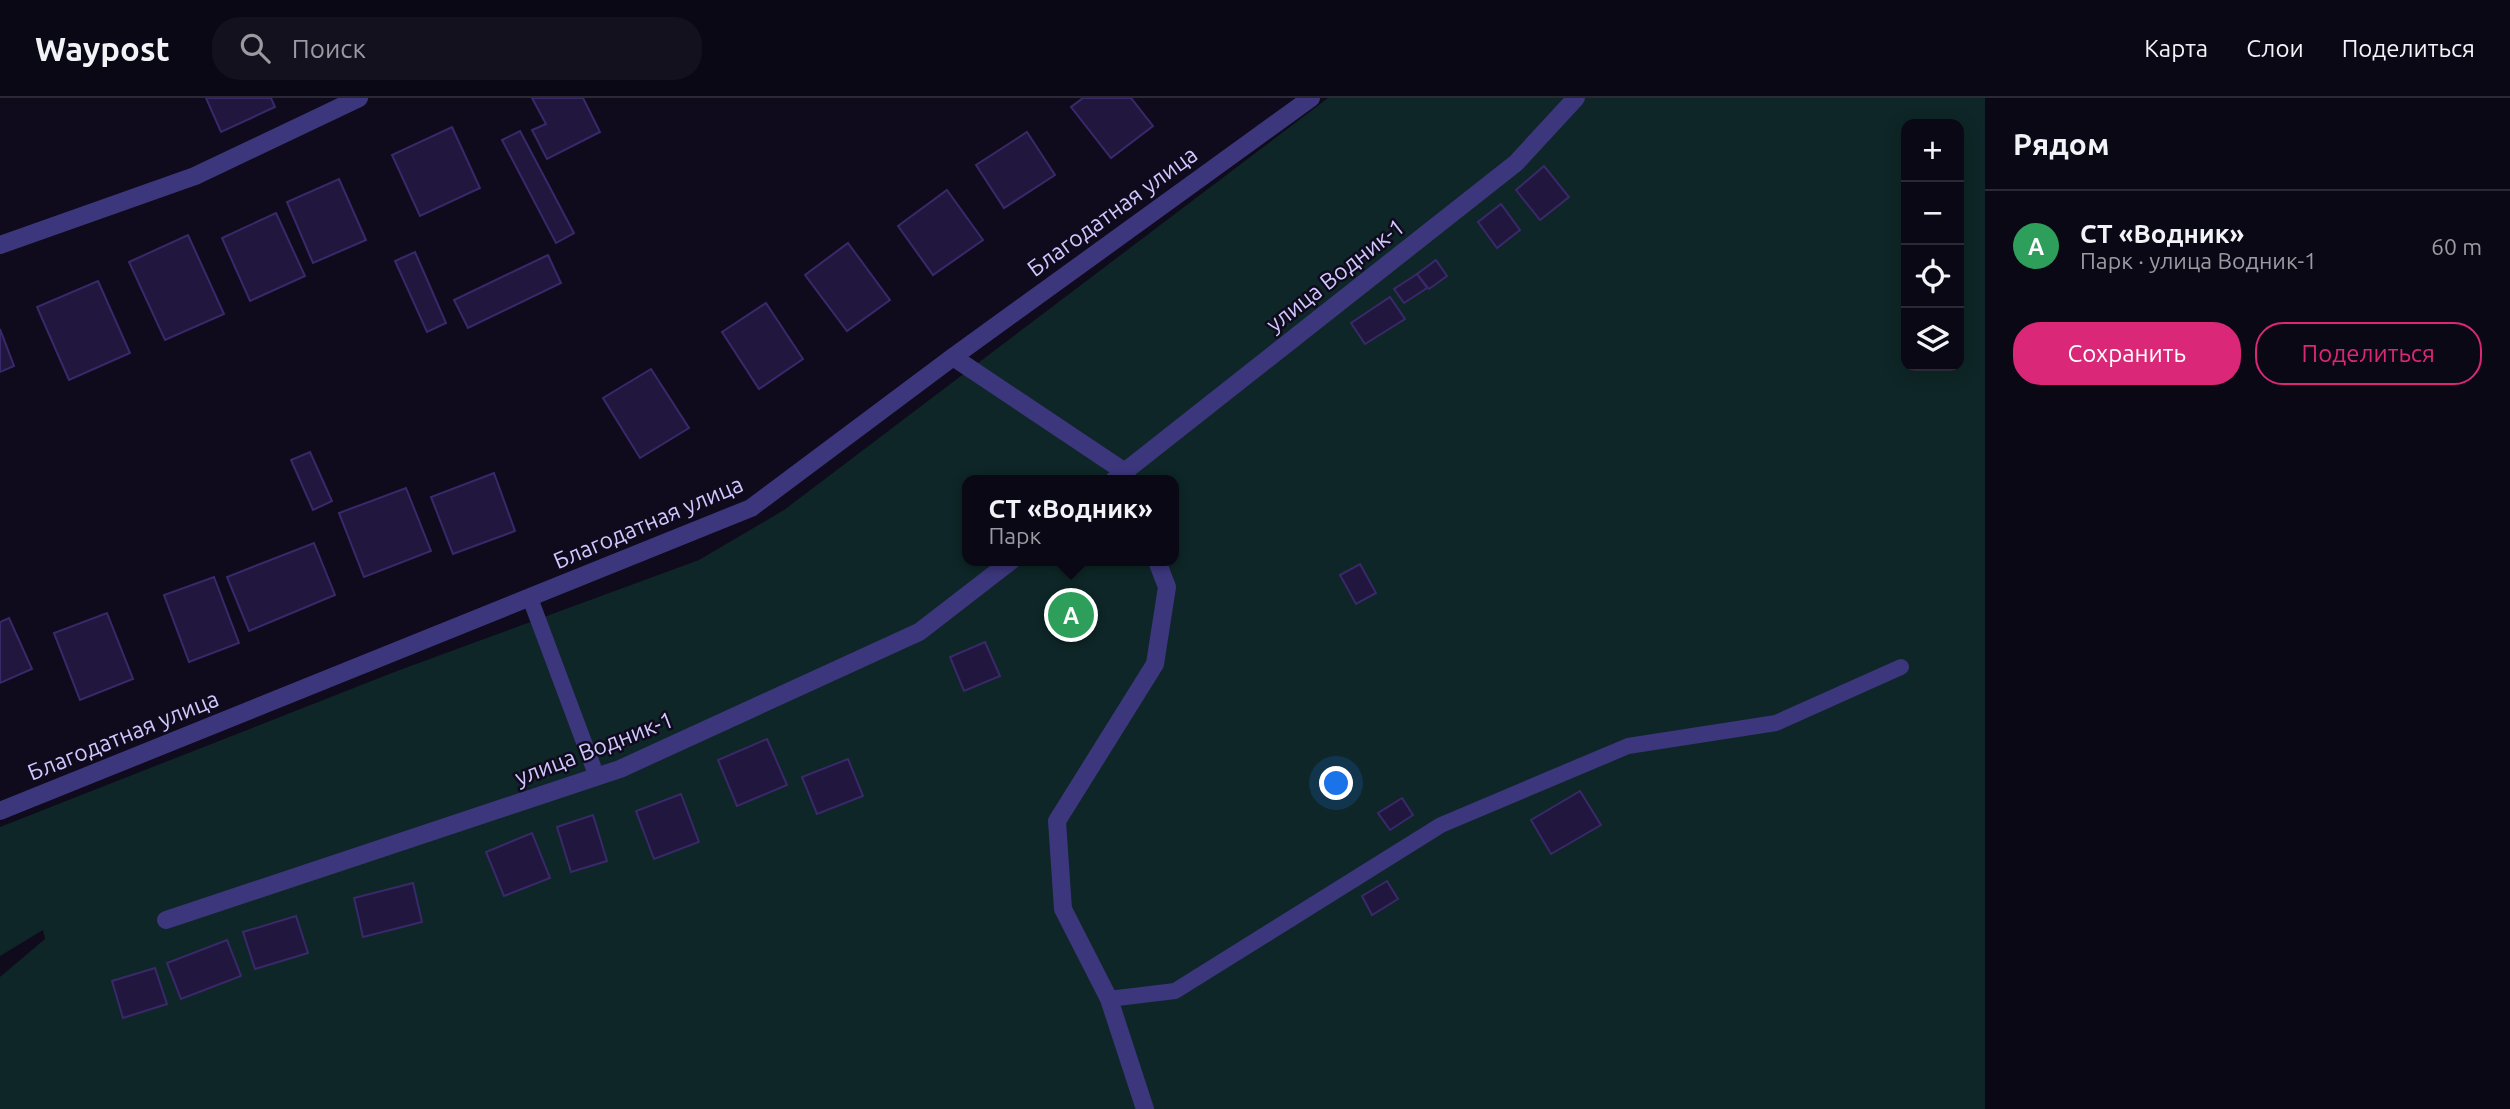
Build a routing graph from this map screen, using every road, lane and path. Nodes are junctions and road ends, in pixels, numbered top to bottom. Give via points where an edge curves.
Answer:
1 (359, 98) edge
2 (1311, 98) edge
3 (1576, 98) edge
4 (0, 245) edge
5 (953, 357) junction
6 (1119, 475) edge
7 (1125, 475) edge
8 (1005, 566) edge
9 (1159, 566) edge
10 (530, 598) junction
11 (1901, 667) dead end
12 (597, 777) junction
13 (0, 811) edge
14 (166, 920) dead end
15 (1109, 999) junction
16 (1145, 1109) edge

1 - 4 street via 195,176
2 - 5 street, Благодатная улица
3 - 7 street, улица Водник-1 via 1516,163
5 - 6 street
5 - 10 street, Благодатная улица via 751,509
8 - 12 street, улица Водник-1 via 919,632
9 - 15 street via 1167,587 1155,664 1057,821 1062,909
10 - 12 lane
10 - 13 street, Благодатная улица
11 - 15 lane via 1776,723 1615,751 1441,825 1175,991
12 - 14 street, улица Водник-1
15 - 16 street

